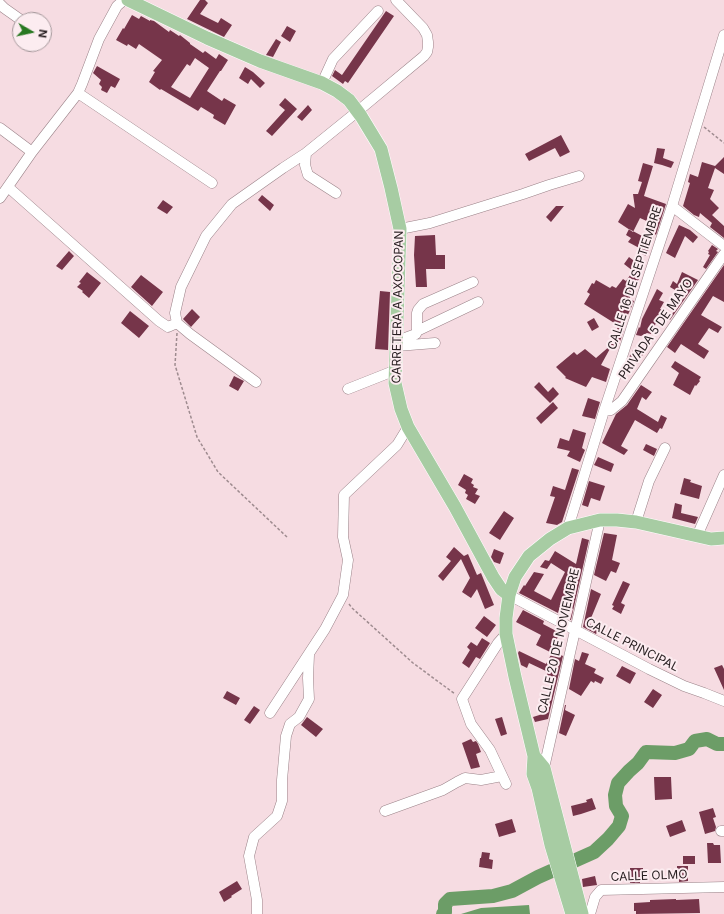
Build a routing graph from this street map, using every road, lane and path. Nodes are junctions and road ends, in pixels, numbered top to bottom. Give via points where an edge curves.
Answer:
1 (124, 0) edge
2 (128, 0) edge
3 (396, 0) edge
4 (0, 4) edge
5 (378, 11) dead end
6 (12, 14) edge
7 (724, 35) edge
8 (322, 83) junction
9 (78, 93) junction
10 (358, 111) junction
11 (698, 122) junction
12 (0, 128) edge
13 (724, 142) edge
14 (32, 152) junction
15 (306, 153) junction
16 (579, 176) dead end
17 (212, 183) dead end
18 (8, 187) junction
19 (336, 193) dead end
20 (0, 198) edge
21 (672, 206) junction
22 (400, 230) junction
23 (724, 246) edge
24 (724, 254) edge
25 (473, 282) dead end
26 (478, 302) dead end
27 (177, 323) junction
28 (417, 331) junction
29 (435, 343) dead end
30 (397, 344) junction
31 (396, 370) junction
32 (256, 382) dead end
33 (348, 389) dead end
34 (604, 411) junction
35 (408, 427) junction
36 (665, 448) dead end
37 (724, 475) edge
38 (600, 520) junction
39 (636, 522) junction
40 (568, 528) junction
41 (697, 536) junction
42 (288, 538) dead end
43 (724, 538) edge
44 (343, 595) junction
45 (509, 595) junction
46 (576, 630) junction
47 (506, 634) junction
48 (309, 655) junction
49 (724, 701) edge
50 (463, 702) junction
51 (270, 713) dead end
52 (463, 725) dead end
53 (539, 771) junction
54 (385, 811) dead end
55 (569, 886) junction
56 (724, 887) edge
57 (257, 914) edge
58 (572, 914) edge
59 (582, 914) edge
60 (590, 914) edge

1 - 9 street via 117,6 99,39
2 - 8 main road, CARRETERA A AXOCOPAN via 260,62
3 - 10 street via 427,35 427,52
4 - 6 street
5 - 8 street via 334,59
7 - 11 street, CALLE 16 DE SEPTIEMBRE
8 - 10 main road, CARRETERA A AXOCOPAN via 349,100
9 - 14 street
9 - 17 street
10 - 15 street
10 - 22 main road, CARRETERA A AXOCOPAN via 381,149
11 - 13 path
11 - 21 street, CALLE 16 DE SEPTIEMBRE
12 - 14 street
14 - 18 street
15 - 19 street via 305,165 308,175
15 - 27 street via 232,204 206,236 181,287 175,313
16 - 22 street
18 - 20 street
18 - 27 street via 159,321 168,327
21 - 23 street
21 - 34 street, CALLE 16 DE SEPTIEMBRE
22 - 30 main road, CARRETERA A AXOCOPAN
24 - 34 street, PRIVADA 5 DE MAYO via 622,401 611,410
25 - 28 street via 423,304 417,313
26 - 28 street
27 - 32 street
27 - 42 path via 175,364 197,437 218,472
28 - 30 street
29 - 30 street
30 - 31 main road, CARRETERA A AXOCOPAN
31 - 33 street
31 - 35 main road, CARRETERA A AXOCOPAN via 395,383
34 - 40 street, CALLE 16 DE SEPTIEMBRE
35 - 44 street via 397,445 344,495 343,537 348,560
35 - 45 main road, CARRETERA A AXOCOPAN via 456,507 493,577
36 - 39 street via 649,481
37 - 41 street
38 - 39 main road
38 - 40 main road
38 - 46 street, CALLE 20 DE NOVIEMBRE
39 - 41 main road
40 - 45 main road via 530,556 515,578
41 - 43 main road
44 - 48 street
44 - 50 path via 352,608 413,663
45 - 46 street, CALLE PRINCIPAL
45 - 47 main road
46 - 49 street, CALLE PRINCIPAL via 684,686
46 - 53 street, CALLE 20 DE NOVIEMBRE
47 - 50 street
47 - 53 main road
48 - 51 street
48 - 57 street via 309,699 299,717 290,724 286,736 282,801 277,816 254,837 249,856
50 - 52 street
50 - 54 street via 471,724 490,750 504,780 465,778 443,790
53 - 55 main road via 538,788 558,844
55 - 58 main road
55 - 59 main road
56 - 60 street, CALLE OLMO via 601,890 595,897

